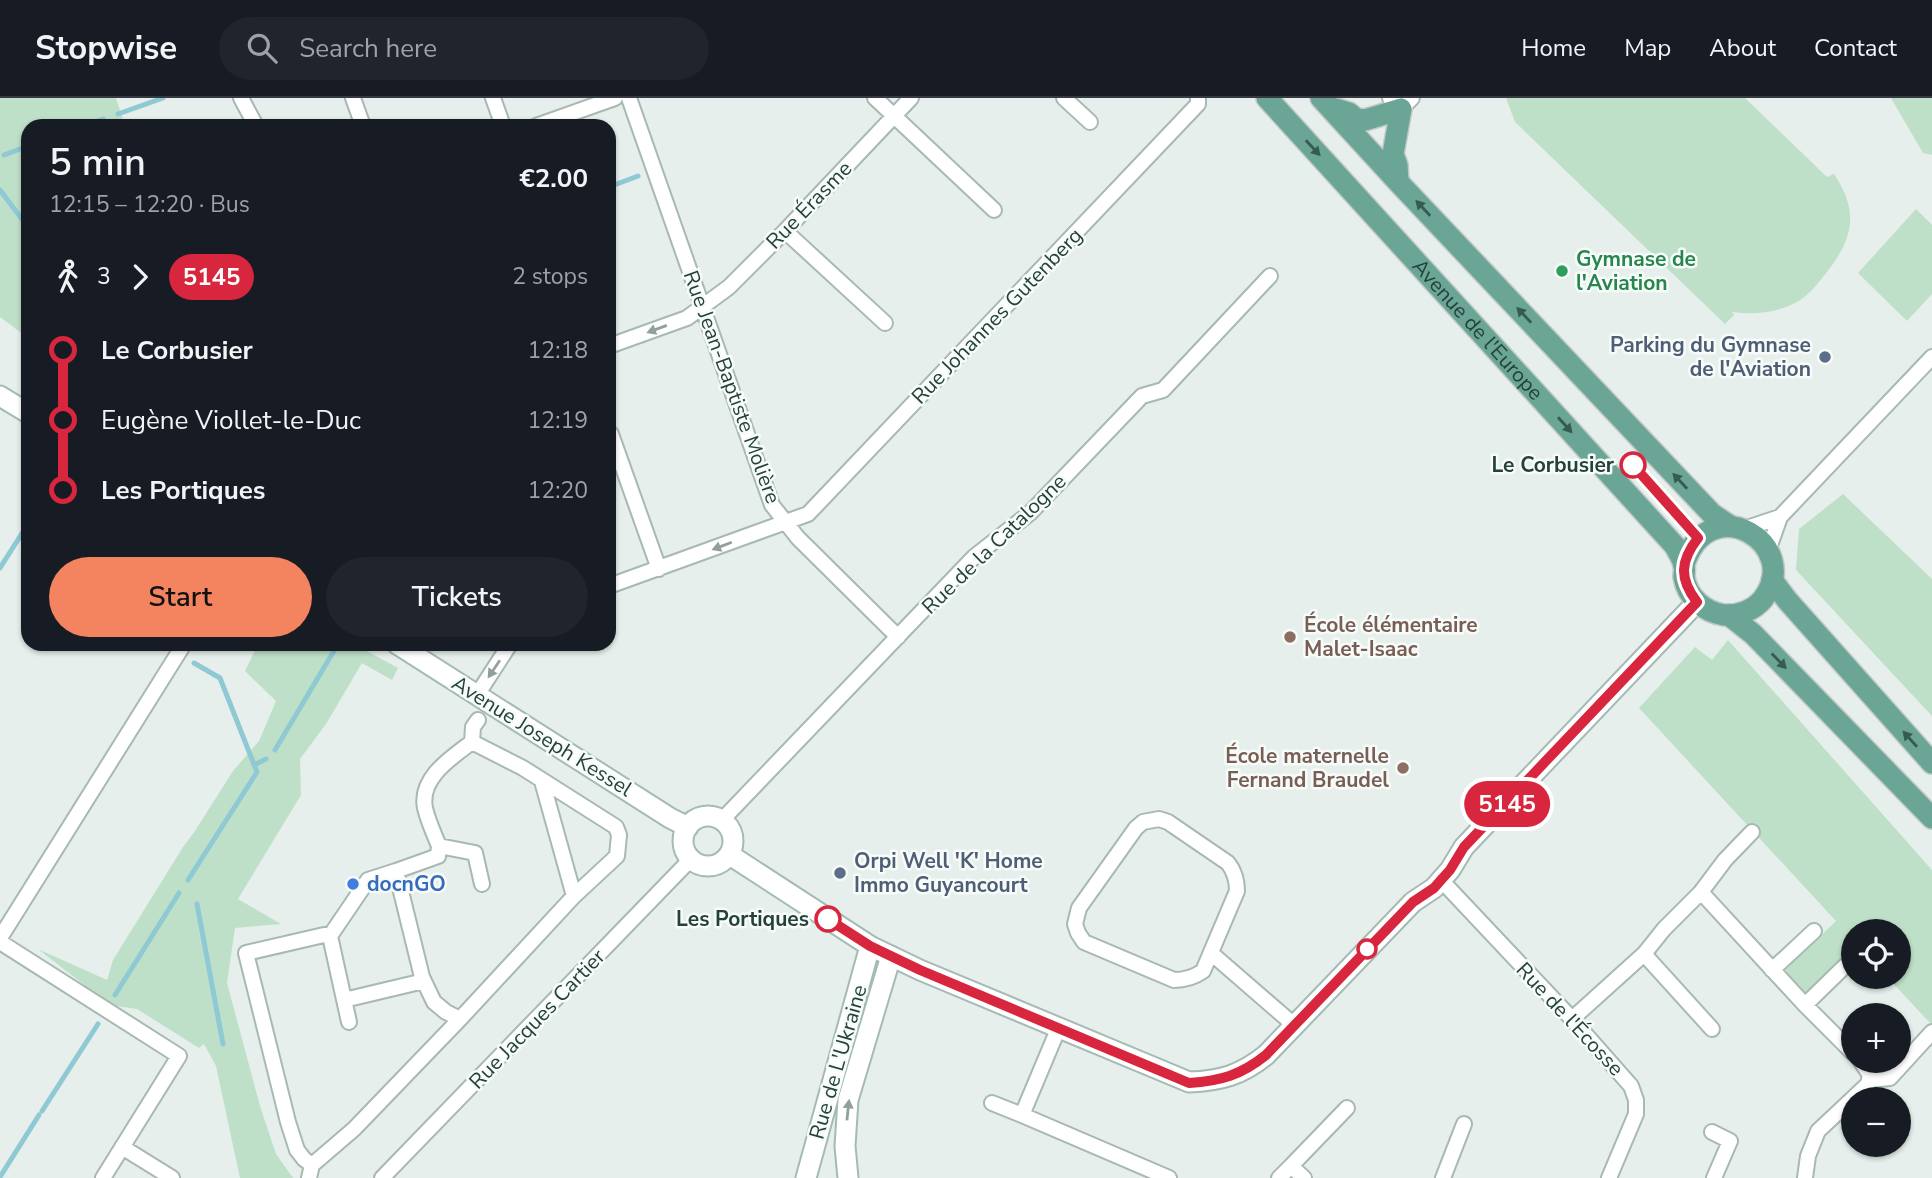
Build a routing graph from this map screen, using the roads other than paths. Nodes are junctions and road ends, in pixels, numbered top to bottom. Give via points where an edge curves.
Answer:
1 (241, 98) edge
2 (353, 98) edge
3 (493, 98) edge
4 (615, 98) edge
5 (629, 98) edge
6 (875, 98) edge
7 (911, 98) edge
8 (1064, 98) edge
9 (1198, 98) edge
10 (1267, 98) edge
11 (1401, 102) edge
12 (1325, 103) edge
13 (894, 116) junction
14 (252, 119) edge
15 (360, 119) edge
16 (500, 119) edge
17 (556, 119) edge
18 (1090, 122) dead end
19 (1399, 183) junction
20 (994, 210) dead end
21 (785, 231) junction
22 (1270, 276) dead end
23 (702, 308) junction
24 (885, 323) dead end
25 (616, 343) edge
26 (1932, 357) edge
27 (0, 396) edge
28 (21, 410) edge
29 (616, 448) edge
30 (1780, 517) junction
31 (786, 523) junction
32 (1737, 528) junction
33 (1768, 551) junction
34 (1684, 564) junction
35 (659, 569) junction
36 (1772, 580) junction
37 (616, 584) edge
38 (1697, 602) junction
39 (1729, 615) junction
40 (898, 637) junction
41 (180, 651) edge
42 (408, 651) edge
43 (505, 651) edge
44 (477, 695) junction
45 (478, 720) dead end
46 (472, 742) junction
47 (1932, 763) edge
48 (542, 782) junction
49 (1932, 818) edge
50 (722, 820) junction
51 (688, 827) junction
52 (1752, 832) dead end
53 (439, 846) junction
54 (730, 855) junction
55 (691, 859) junction
56 (396, 871) junction
57 (1441, 880) junction
58 (482, 884) dead end
59 (1701, 892) junction
60 (574, 896) junction
61 (1814, 931) dead end
62 (330, 936) junction
63 (0, 940) edge
64 (870, 946) junction
65 (1211, 953) junction
66 (1644, 954) junction
67 (891, 956) junction
68 (1772, 970) junction
69 (1841, 970) edge
70 (424, 981) junction
71 (344, 1000) junction
72 (1805, 1005) junction
73 (1572, 1019) junction
74 (460, 1020) junction
75 (349, 1022) dead end
76 (1294, 1026) junction
77 (1059, 1027) junction
78 (1712, 1029) dead end
79 (1932, 1032) edge
80 (1841, 1041) edge
81 (1868, 1073) edge
82 (1870, 1080) junction
83 (992, 1103) dead end
84 (1347, 1108) dead end
85 (1022, 1115) junction
86 (1464, 1124) dead end
87 (1712, 1132) dead end
88 (122, 1147) junction
89 (1291, 1166) junction
90 (310, 1172) edge
91 (103, 1178) edge
92 (172, 1178) edge
93 (382, 1178) edge
94 (806, 1178) edge
95 (848, 1178) edge
96 (1168, 1178) edge
97 (1279, 1178) edge
98 (1304, 1178) edge
99 (1443, 1178) edge
100 (1609, 1178) edge
101 (1714, 1178) edge
102 (1805, 1178) edge

1 - 14 street
2 - 15 street
3 - 16 street
4 - 17 street
5 - 23 street, Rue Jean-Baptiste Molière
6 - 13 street
7 - 13 street, Rue Érasme
8 - 18 street
9 - 31 street, Rue Johannes Gutenberg via 1198,104 808,514
10 -> 34 main road, Avenue de l'Europe via 1675,546
11 - 12 main road via 1365,120
11 - 19 main road via 1393,154
12 - 19 main road, Avenue de l'Europe
13 - 20 street
13 - 21 street, Rue Érasme
32 -> 19 main road, Avenue de l'Europe via 1712,514
21 - 23 street, Rue Érasme
21 - 24 street
22 - 40 street, Rue de la Catalogne via 1163,390 1142,396 1030,513 974,557
23 -> 25 street, Rue Érasme via 687,318
23 - 31 street, Rue Jean-Baptiste Molière via 772,505
26 - 30 street
27 - 28 street
29 - 35 street
30 - 32 street
30 - 33 street
31 -> 35 street, Rue Johannes Gutenberg
31 - 40 street, Rue Jean-Baptiste Molière
32 - 33 main road, Avenue de l'Europe via 1754,534
32 - 34 main road via 1708,531 1689,550
33 - 36 main road
34 - 38 main road, Avenue de l'Europe via 1684,578
35 - 37 street, Rue Johannes Gutenberg
36 - 39 main road via 1759,603
47 -> 36 main road
38 - 39 main road via 1706,610
38 - 57 street via 1464,847
39 -> 49 main road via 1753,634
40 - 50 street, Rue de la Catalogne
41 - 63 street
42 - 44 street, Avenue Joseph Kessel
43 -> 44 street
44 - 51 street, Avenue Joseph Kessel
45 - 46 street
46 - 48 street
46 - 53 street via 446,762 427,786 424,802
48 - 60 street
48 - 60 street via 616,827 619,835 617,856
50 - 51 street via 707,816
50 - 54 street via 734,840
51 - 55 street via 683,840
52 - 59 street
53 - 56 street via 438,856
53 - 58 street via 475,853
54 - 55 street via 711,866
54 - 64 street
55 - 93 street, Rue Jacques Cartier
56 - 62 street via 368,880
56 - 70 street
57 - 73 street, Rue de l'Écosse
57 - 76 street via 1413,902
59 - 66 street
59 - 68 street
60 - 74 street
61 - 68 street
62 - 71 street
62 - 90 street via 246,953 288,1122
63 - 88 street via 179,1056
64 - 67 street
64 - 94 street, Rue de L'Ukraine
65 - 65 street via 1237,891 1233,869 1168,822 1143,822 1079,908 1078,933 1084,942 1174,980 1203,971
65 - 76 street
66 - 73 street
66 - 78 street
67 - 77 street
95 -> 67 street, Rue de L'Ukraine via 848,1100
68 - 72 street
69 - 72 street
70 - 71 street
70 - 74 street via 434,1002
71 - 75 street
72 - 80 street
73 - 100 street, Rue de l'Écosse via 1635,1094 1636,1114
74 - 90 street
76 - 77 street via 1251,1067 1232,1076 1189,1083
77 - 85 street
79 - 82 street via 1890,1078
81 - 82 street
82 - 102 street via 1818,1131
83 - 85 street
84 - 89 street
85 - 96 street
86 - 99 street
87 - 101 street via 1730,1141
88 - 91 street
88 - 92 street
89 - 97 street
89 - 98 street

